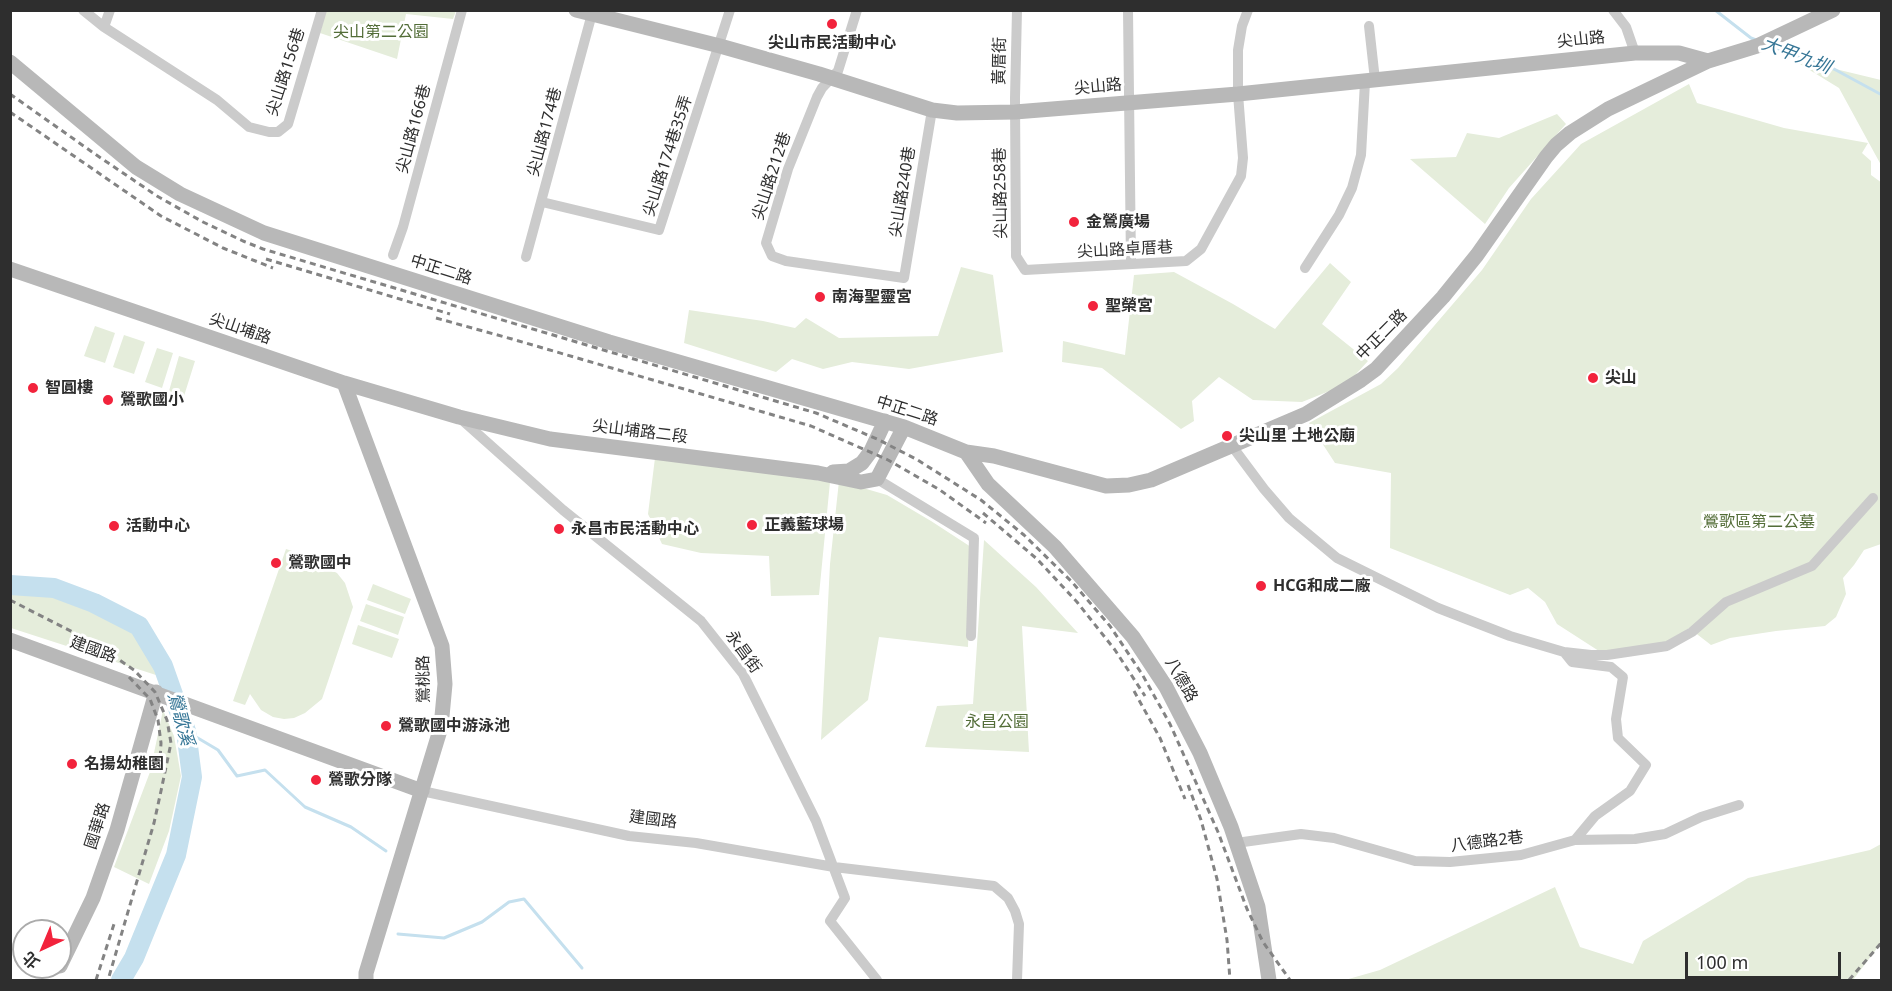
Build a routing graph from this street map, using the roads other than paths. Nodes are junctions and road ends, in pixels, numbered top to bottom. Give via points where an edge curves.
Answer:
1 (82, 10) edge
2 (110, 10) edge
3 (322, 10) edge
4 (462, 10) edge
5 (576, 10) edge
6 (730, 10) edge
7 (857, 10) edge
8 (1017, 10) edge
9 (1128, 10) edge
10 (1248, 10) edge
11 (1613, 10) edge
12 (1833, 10) edge
13 (593, 12) edge
14 (1369, 26) dead end
15 (104, 27) junction
16 (720, 46) junction
17 (1635, 53) junction
18 (1708, 61) junction
19 (10, 62) edge
20 (830, 78) junction
21 (1370, 81) junction
22 (1238, 94) junction
23 (1129, 103) junction
24 (932, 110) junction
25 (1015, 112) junction
26 (542, 202) junction
27 (393, 255) dead end
28 (526, 257) dead end
29 (1131, 264) junction
30 (1305, 268) dead end
31 (10, 269) edge
32 (1025, 270) joint
33 (904, 278) joint
34 (344, 383) junction
35 (459, 417) junction
36 (885, 421) junction
37 (904, 427) junction
38 (1232, 446) junction
39 (966, 452) junction
40 (818, 473) junction
41 (877, 479) junction
42 (1873, 498) dead end
43 (971, 636) dead end
44 (10, 640) edge
45 (1564, 652) junction
46 (159, 694) junction
47 (422, 791) junction
48 (1739, 805) dead end
49 (1575, 840) junction
50 (1236, 843) junction
51 (834, 867) junction
52 (72, 942) edge
53 (366, 981) edge
54 (877, 981) edge
55 (1017, 981) edge
56 (1269, 981) edge

1 - 15 street
2 - 15 street
3 - 15 street, 尖山路156巷 via 288,124 278,132 249,127 217,100
4 - 27 street, 尖山路166巷
5 - 13 street, 尖山路
6 - 16 street
7 - 20 street, 尖山路212巷 via 838,71
8 - 25 street, 黃厝街
9 - 23 street
10 - 22 street, 尖山路卓厝巷 via 1238,50
11 - 17 street, 尖山路 via 1626,27
12 - 18 street, 中正二路 via 1763,43
13 - 16 street, 尖山路
13 - 26 street, 尖山路174巷
14 - 21 street
16 - 20 street, 尖山路
16 - 26 street, 尖山路174巷35弄 via 659,230
17 - 18 street, 尖山路 via 1679,53
17 - 21 street, 尖山路
18 - 38 street, 中正二路 via 1608,109 1570,132 1556,144 1478,255 1376,369 1306,414
19 - 36 street, 中正二路 via 136,167 180,194 264,233 609,342
20 - 24 street, 尖山路
20 - 33 street, 尖山路212巷 via 817,97 788,169 766,243 772,256 786,261
21 - 22 street, 尖山路
21 - 30 street via 1361,155 1352,188
22 - 23 street, 尖山路
22 - 29 street, 尖山路卓厝巷 via 1241,176 1201,249 1186,261
23 - 25 street, 尖山路
23 - 29 street
24 - 25 street, 尖山路
24 - 33 street, 尖山路240巷
25 - 32 street, 尖山路258巷 via 1016,256
26 - 28 street, 尖山路174巷
29 - 32 street, 尖山路卓厝巷
31 - 34 street, 尖山埔路
34 - 35 street, 尖山埔路
34 - 47 street, 鶯桃路 via 442,646 445,684 441,727
35 - 40 street, 尖山埔路二段 via 550,439
35 - 51 street, 永昌街 via 563,510 701,621 743,674 816,821
36 - 37 street, 中正二路
36 - 40 street via 862,463 849,471
37 - 39 street, 中正二路
37 - 41 street
38 - 39 street, 中正二路 via 1150,480 1106,486
38 - 45 street via 1289,518 1337,558 1438,608
39 - 50 street, 八德路 via 988,484 1055,547 1133,636 1166,687 1200,753
40 - 41 street via 861,482
41 - 43 street via 974,538
42 - 45 street via 1812,566 1726,602 1692,632 1667,645 1607,655
44 - 46 street, 建國路
45 - 49 street via 1572,662 1611,667 1623,677 1616,719 1618,738 1646,765 1630,790 1595,816
46 - 47 street, 建國路
46 - 52 street, 國華路 via 93,898
47 - 51 street, 建國路 via 629,836 696,843
47 - 53 street, 鶯桃路
48 - 49 street, 八德路2巷 via 1665,834
49 - 50 street, 八德路2巷 via 1521,855 1450,862 1415,861 1334,838 1301,834
50 - 56 street, 八德路 via 1258,908
51 - 54 street, 永昌街 via 845,898 830,921
51 - 55 street, 建國路 via 994,886 1008,898 1019,924

